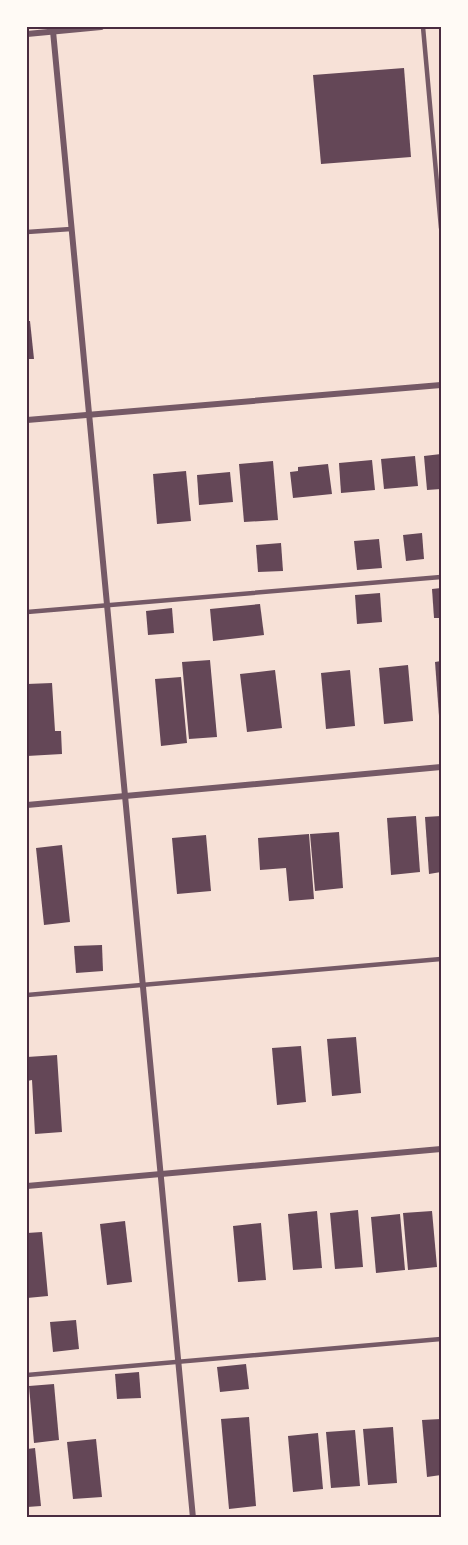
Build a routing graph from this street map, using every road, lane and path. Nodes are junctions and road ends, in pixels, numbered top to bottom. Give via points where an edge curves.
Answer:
1 (101, 27) edge
2 (423, 27) edge
3 (53, 31) junction
4 (27, 34) edge
5 (439, 187) edge
6 (441, 228) edge
7 (71, 229) junction
8 (27, 232) edge
9 (441, 385) edge
10 (89, 415) junction
11 (27, 420) edge
12 (441, 577) edge
13 (107, 605) junction
14 (27, 612) edge
15 (441, 767) edge
16 (125, 796) junction
17 (27, 805) edge
18 (441, 959) edge
19 (143, 985) junction
20 (27, 995) edge
21 (441, 1149) edge
22 (161, 1174) junction
23 (27, 1186) edge
24 (441, 1340) edge
25 (179, 1362) junction
26 (27, 1375) edge
27 (193, 1518) edge

1 - 3 street
2 - 5 lane
3 - 4 street
3 - 7 street
5 - 6 lane
7 - 8 lane
7 - 10 street
9 - 10 street
10 - 11 street
10 - 13 street
12 - 13 lane
13 - 14 lane
13 - 16 street
15 - 16 street
16 - 17 street
16 - 19 street
18 - 19 lane
19 - 20 lane
19 - 22 street
21 - 22 street
22 - 23 street
22 - 25 street
24 - 25 lane
25 - 26 lane
25 - 27 street

